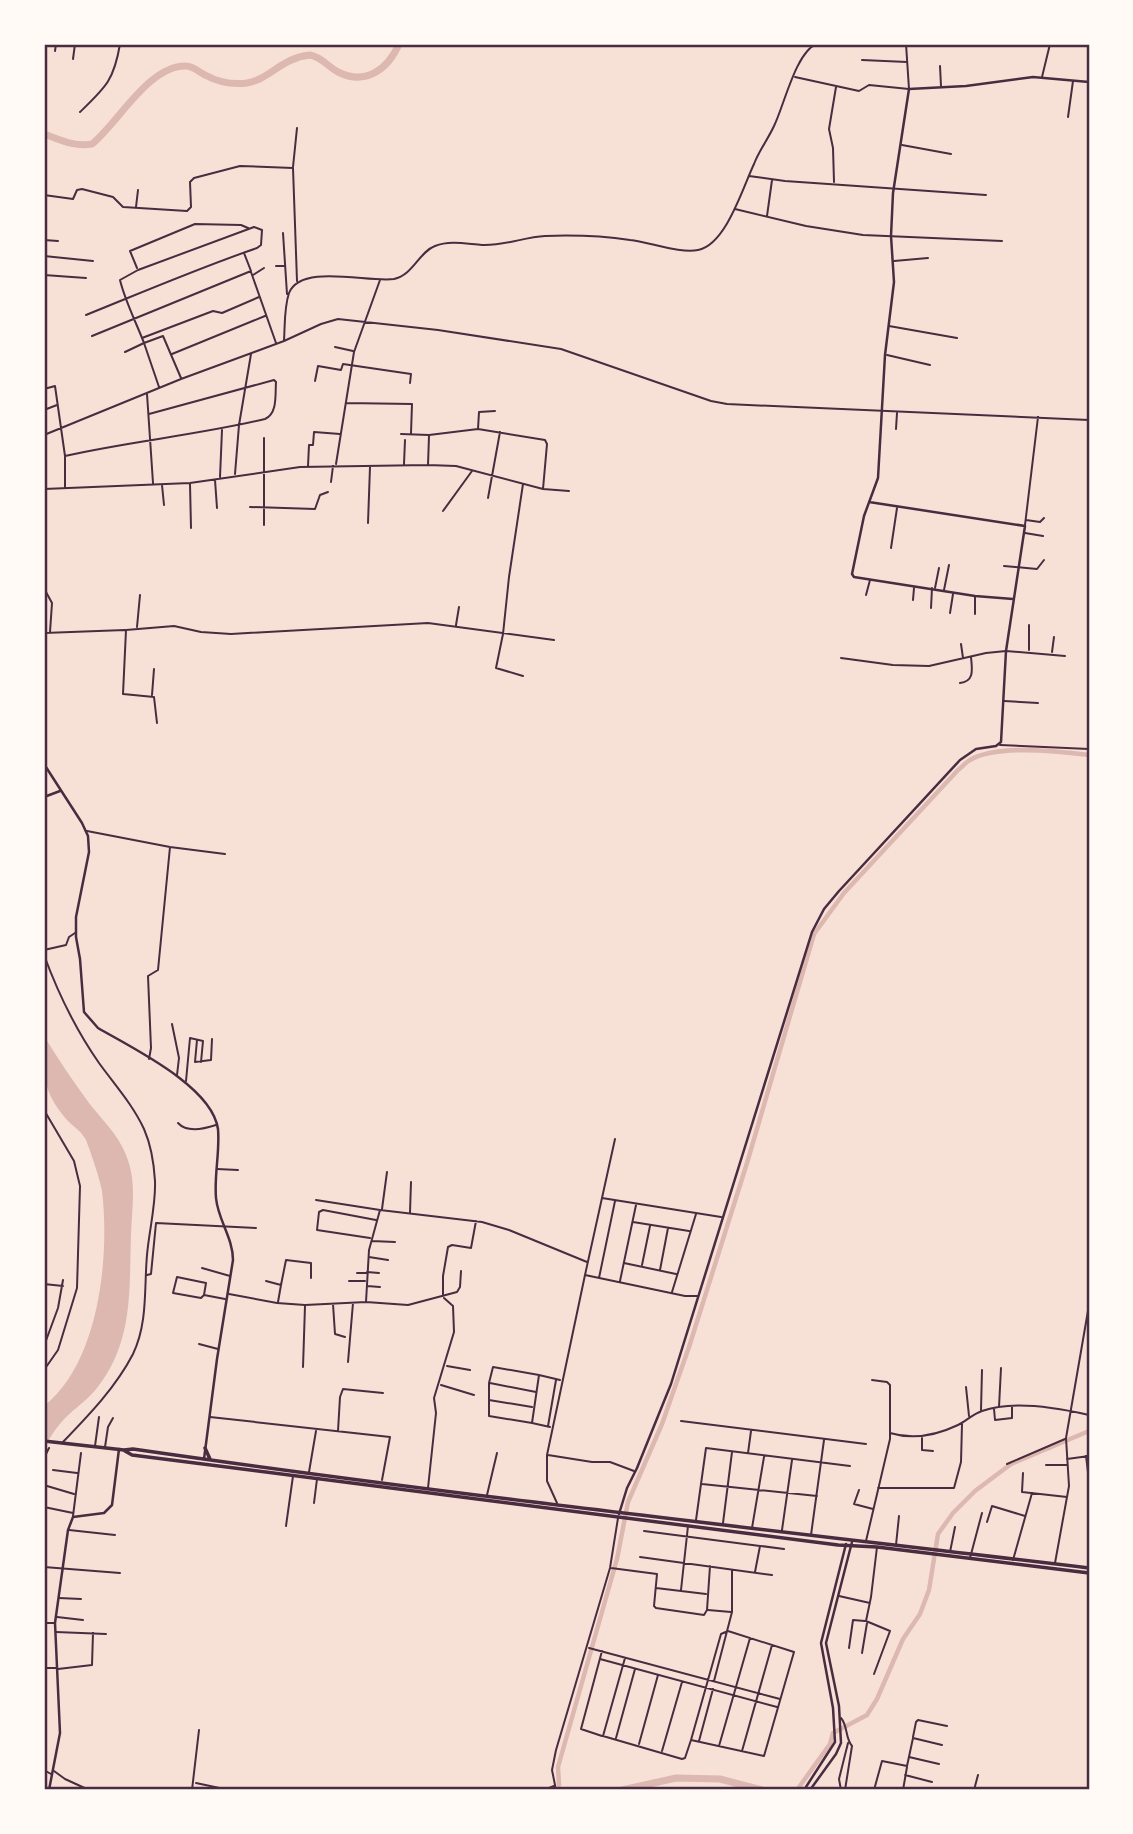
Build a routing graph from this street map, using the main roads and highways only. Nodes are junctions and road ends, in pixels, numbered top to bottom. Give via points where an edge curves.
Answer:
1 (44, 1441) edge
2 (205, 1448) road end
3 (212, 1460) junction
4 (204, 1461) junction
5 (621, 1515) junction
6 (689, 1522) junction
7 (849, 1544) junction
8 (932, 1553) junction
9 (970, 1558) junction
10 (1089, 1571) edge

1 - 4 highway
2 - 3 highway
3 - 4 highway
3 - 5 highway
4 - 5 highway
5 - 6 highway
6 - 7 highway
6 - 7 highway
7 - 8 highway
7 - 8 highway via 866,1542
8 - 9 highway
8 - 9 highway
9 - 10 highway
9 - 10 highway

